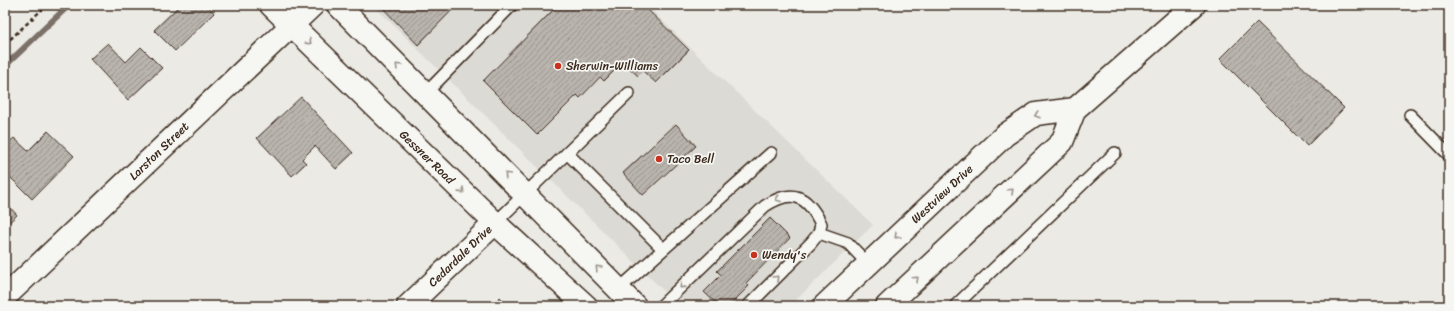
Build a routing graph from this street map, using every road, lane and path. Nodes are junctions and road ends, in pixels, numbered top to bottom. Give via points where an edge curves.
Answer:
1 (47, 5) edge
2 (271, 5) edge
3 (313, 5) edge
4 (338, 5) edge
5 (512, 5) edge
6 (1194, 5) edge
7 (292, 25) junction
8 (5, 44) edge
9 (426, 93) junction
10 (629, 93) dead end
11 (1075, 110) junction
12 (1410, 115) dead end
13 (567, 153) junction
14 (771, 153) dead end
15 (1115, 154) dead end
16 (1449, 155) edge
17 (525, 194) junction
18 (495, 223) junction
19 (819, 233) junction
20 (663, 249) junction
21 (868, 264) junction
22 (619, 289) junction
23 (5, 297) edge
24 (408, 306) edge
25 (586, 306) edge
26 (635, 306) edge
27 (661, 306) edge
28 (748, 306) edge
29 (824, 306) edge
30 (887, 306) edge
31 (955, 306) edge

1 - 8 path
2 - 7 main road, Gessner Road
3 - 7 main road, Larston Street
9 -> 4 main road
5 - 9 lane
6 - 11 main road
7 -> 18 main road, Gessner Road
7 - 23 main road, Larston Street
17 -> 9 main road
10 - 13 lane
11 -> 21 main road, Westview Drive via 1036,114 1005,135
30 -> 11 main road via 1062,142
12 - 16 lane
13 - 17 lane
13 - 20 lane
14 - 20 lane
15 - 31 lane
17 - 18 lane
22 -> 17 main road
18 - 24 main road, Cedardale Drive
18 - 25 main road, Gessner Road
19 - 21 lane via 848,243
19 -> 27 lane via 822,224 818,216 800,197 794,195 775,199
28 -> 19 lane
20 - 22 lane
21 - 29 main road, Westview Drive
22 - 26 main road

